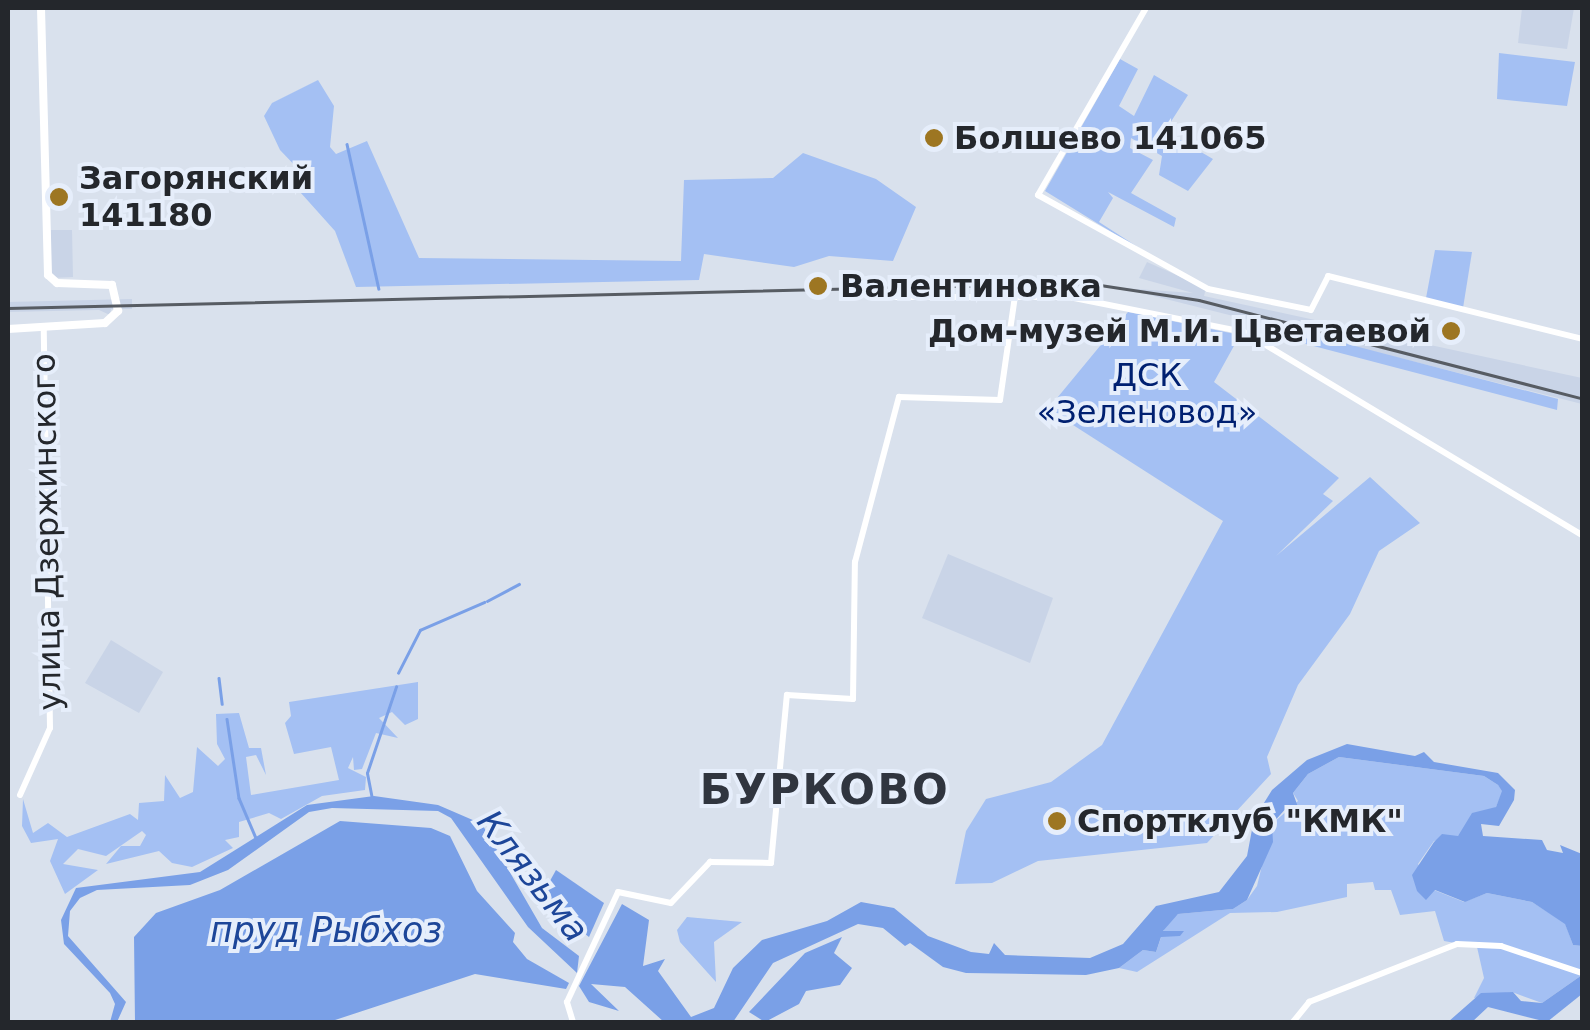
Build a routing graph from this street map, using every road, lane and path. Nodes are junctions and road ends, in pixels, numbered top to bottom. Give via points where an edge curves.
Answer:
1 (41, 8) edge
2 (1146, 8) edge
3 (1015, 296) junction
4 (896, 297) dead end
5 (44, 327) junction
6 (8, 329) edge
7 (1582, 339) edge
8 (1582, 535) edge
9 (20, 795) dead end
10 (1578, 972) edge
11 (573, 1022) edge
12 (1293, 1022) edge

1 - 5 main road via 48,275 58,283 112,285 118,305 112,321
2 - 7 street via 1038,195 1208,288 1311,310 1328,276
3 - 4 street
3 - 8 street via 1069,297 1244,332
3 - 11 street via 1000,400 899,397 856,562 853,699 787,696 771,863 710,862 672,902 626,890 614,896 567,1002
5 - 6 main road
5 - 9 street, улица Дзержинского via 47,736
10 - 12 street via 1502,946 1457,944 1309,1002

